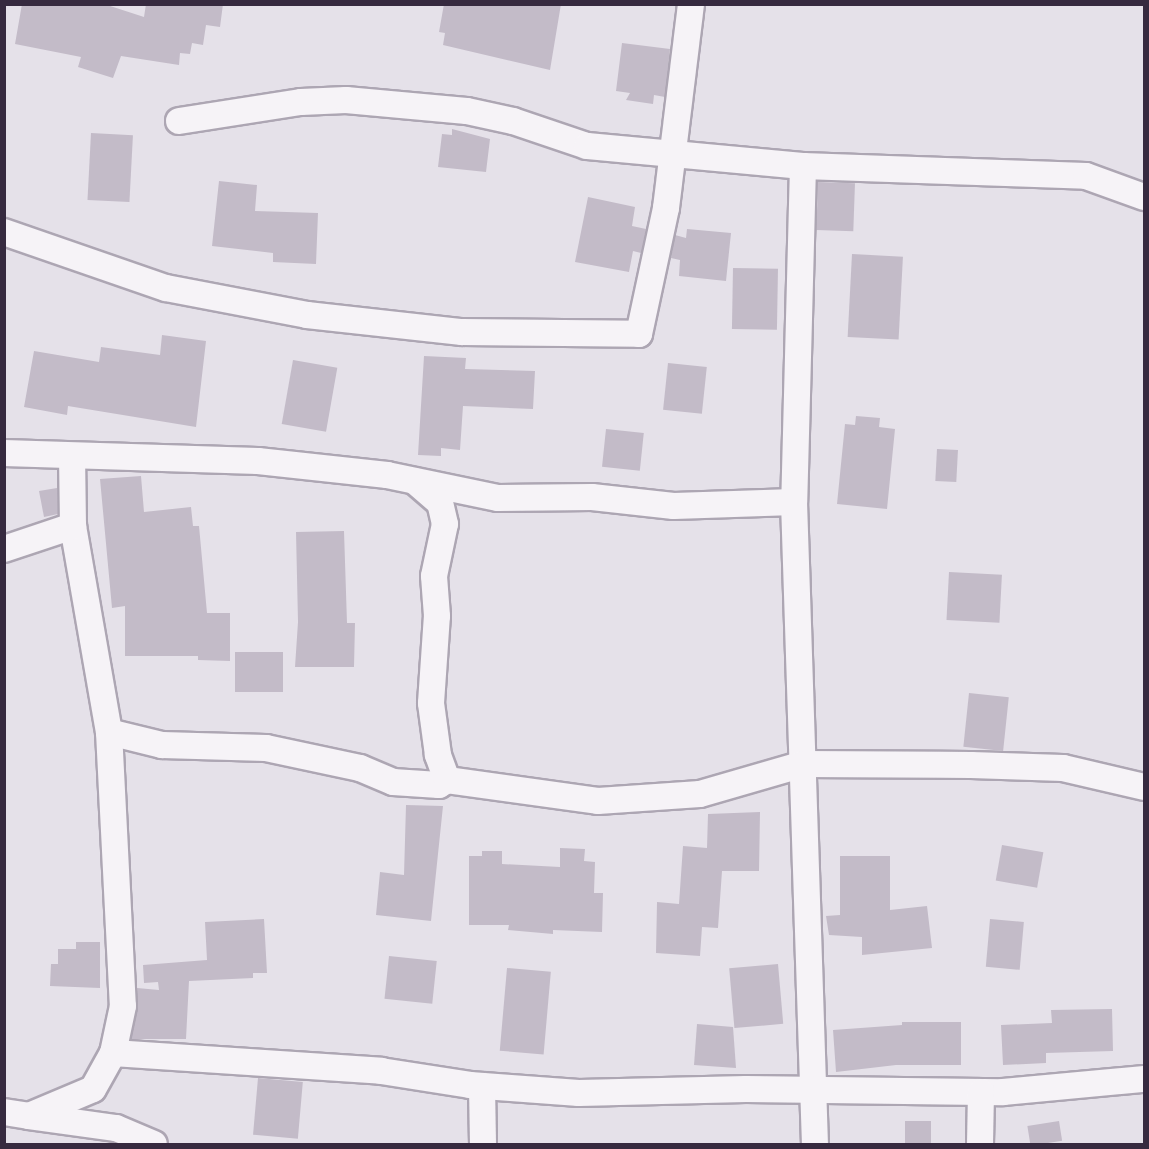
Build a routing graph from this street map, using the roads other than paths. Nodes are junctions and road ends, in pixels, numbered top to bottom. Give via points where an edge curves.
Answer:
1 (691, 4) edge
2 (179, 121) dead end
3 (673, 154) junction
4 (803, 166) junction
5 (1144, 197) edge
6 (4, 232) edge
7 (4, 453) edge
8 (72, 457) junction
9 (415, 481) junction
10 (794, 502) junction
11 (73, 525) junction
12 (4, 549) edge
13 (109, 732) junction
14 (803, 764) junction
15 (447, 780) junction
16 (1144, 787) edge
17 (113, 1053) junction
18 (1144, 1079) edge
19 (482, 1086) junction
20 (814, 1091) junction
21 (981, 1092) junction
22 (17, 1114) edge
23 (154, 1144) edge
24 (483, 1144) edge
25 (815, 1144) edge
26 (980, 1144) edge

1 - 3 street
2 - 3 street via 301,102 346,100 467,111 513,121 587,146
3 - 4 street
3 - 6 street via 666,208 639,334 462,332 318,317 166,288
4 - 5 street via 1086,176
4 - 10 street
7 - 8 street
8 - 9 street via 258,461
8 - 11 street
9 - 10 street via 498,498 592,497 674,506
9 - 15 street via 440,503 445,524 434,576 437,616 431,703 438,755
10 - 14 street
11 - 12 street
11 - 13 street
13 - 15 street via 162,744 266,748 360,768 393,782 426,786
13 - 17 street via 123,1006
14 - 15 street via 699,794 598,801
14 - 16 street via 1063,768
14 - 20 street
17 - 19 street via 381,1071
17 - 22 street via 93,1089
18 - 21 street
19 - 20 street via 579,1093
19 - 24 street
20 - 21 street
20 - 25 street
21 - 26 street
22 - 23 street via 116,1128

